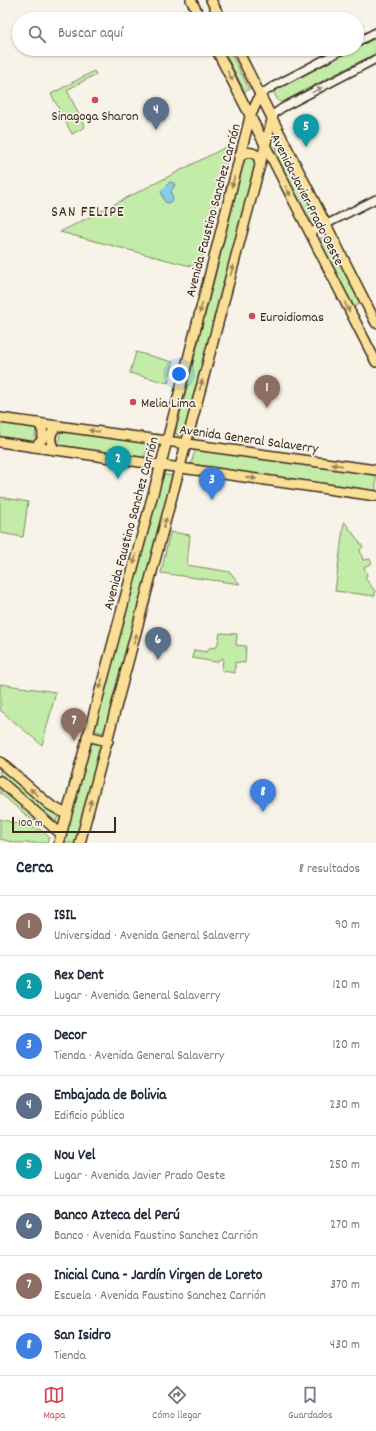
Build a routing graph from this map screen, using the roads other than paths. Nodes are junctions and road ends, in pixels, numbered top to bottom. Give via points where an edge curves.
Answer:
1 (191, 0) edge
2 (212, 0) edge
3 (197, 12) edge
4 (218, 12) edge
5 (376, 32) edge
6 (364, 38) edge
7 (220, 56) edge
8 (240, 56) edge
9 (331, 56) edge
10 (376, 59) edge
11 (260, 95) junction
12 (250, 117) junction
13 (272, 120) junction
14 (265, 146) junction
15 (240, 158) junction
16 (260, 164) junction
17 (376, 199) edge
18 (325, 224) junction
19 (309, 233) junction
20 (376, 323) edge
21 (376, 362) edge
22 (0, 418) edge
23 (38, 423) junction
24 (57, 426) junction
25 (166, 441) junction
26 (0, 442) edge
27 (186, 443) junction
28 (34, 447) junction
29 (55, 450) junction
30 (161, 464) junction
31 (179, 467) junction
32 (376, 470) edge
33 (376, 496) edge
34 (87, 736) junction
35 (108, 740) junction
36 (0, 762) edge
37 (0, 781) edge
38 (66, 814) junction
39 (61, 834) junction
40 (59, 843) edge
41 (80, 843) edge

1 - 3 main road
2 - 4 main road
5 - 6 street
7 -> 12 main road, Avenida Javier Prado Oeste
8 - 11 main road, Avenida Javier Prado Oeste
9 - 11 street
13 -> 10 street via 274,113 282,108
11 - 12 main road, Avenida Faustino Sanchez Carrión
11 - 13 main road, Avenida Javier Prado Oeste
12 - 14 main road, Avenida Javier Prado Oeste
12 - 15 main road, Avenida Faustino Sanchez Carrión
13 - 14 main road
13 - 18 main road, Avenida Javier Prado Oeste
14 - 16 main road
14 -> 19 main road, Avenida Javier Prado Oeste
15 - 16 main road via 244,153 251,152 258,156
15 -> 25 main road, Avenida Faustino Sanchez Carrión
27 -> 16 main road
17 - 18 street
18 - 19 street
18 - 20 main road, Avenida Javier Prado Oeste
19 -> 21 main road, Avenida Javier Prado Oeste
22 - 23 main road, Avenida General Salaverry
23 - 24 main road, Avenida General Salaverry
23 - 28 main road via 43,435
25 -> 24 main road, Avenida General Salaverry
24 - 29 main road via 52,431 50,439
25 - 27 main road, Avenida General Salaverry
25 - 30 main road, Avenida Faustino Sanchez Carrión
26 - 28 main road
27 - 31 main road
32 -> 27 main road, Avenida General Salaverry
28 - 29 main road
29 - 30 main road
30 - 31 main road
30 -> 34 main road, Avenida Faustino Sanchez Carrión
31 -> 33 main road
35 -> 31 main road
34 - 35 main road
34 - 38 main road, Avenida Faustino Sanchez Carrión
41 -> 35 main road
38 -> 36 main road via 50,805
37 - 39 main road
38 - 39 main road, Avenida Faustino Sanchez Carrión
39 - 40 main road, Avenida Faustino Sanchez Carrión

